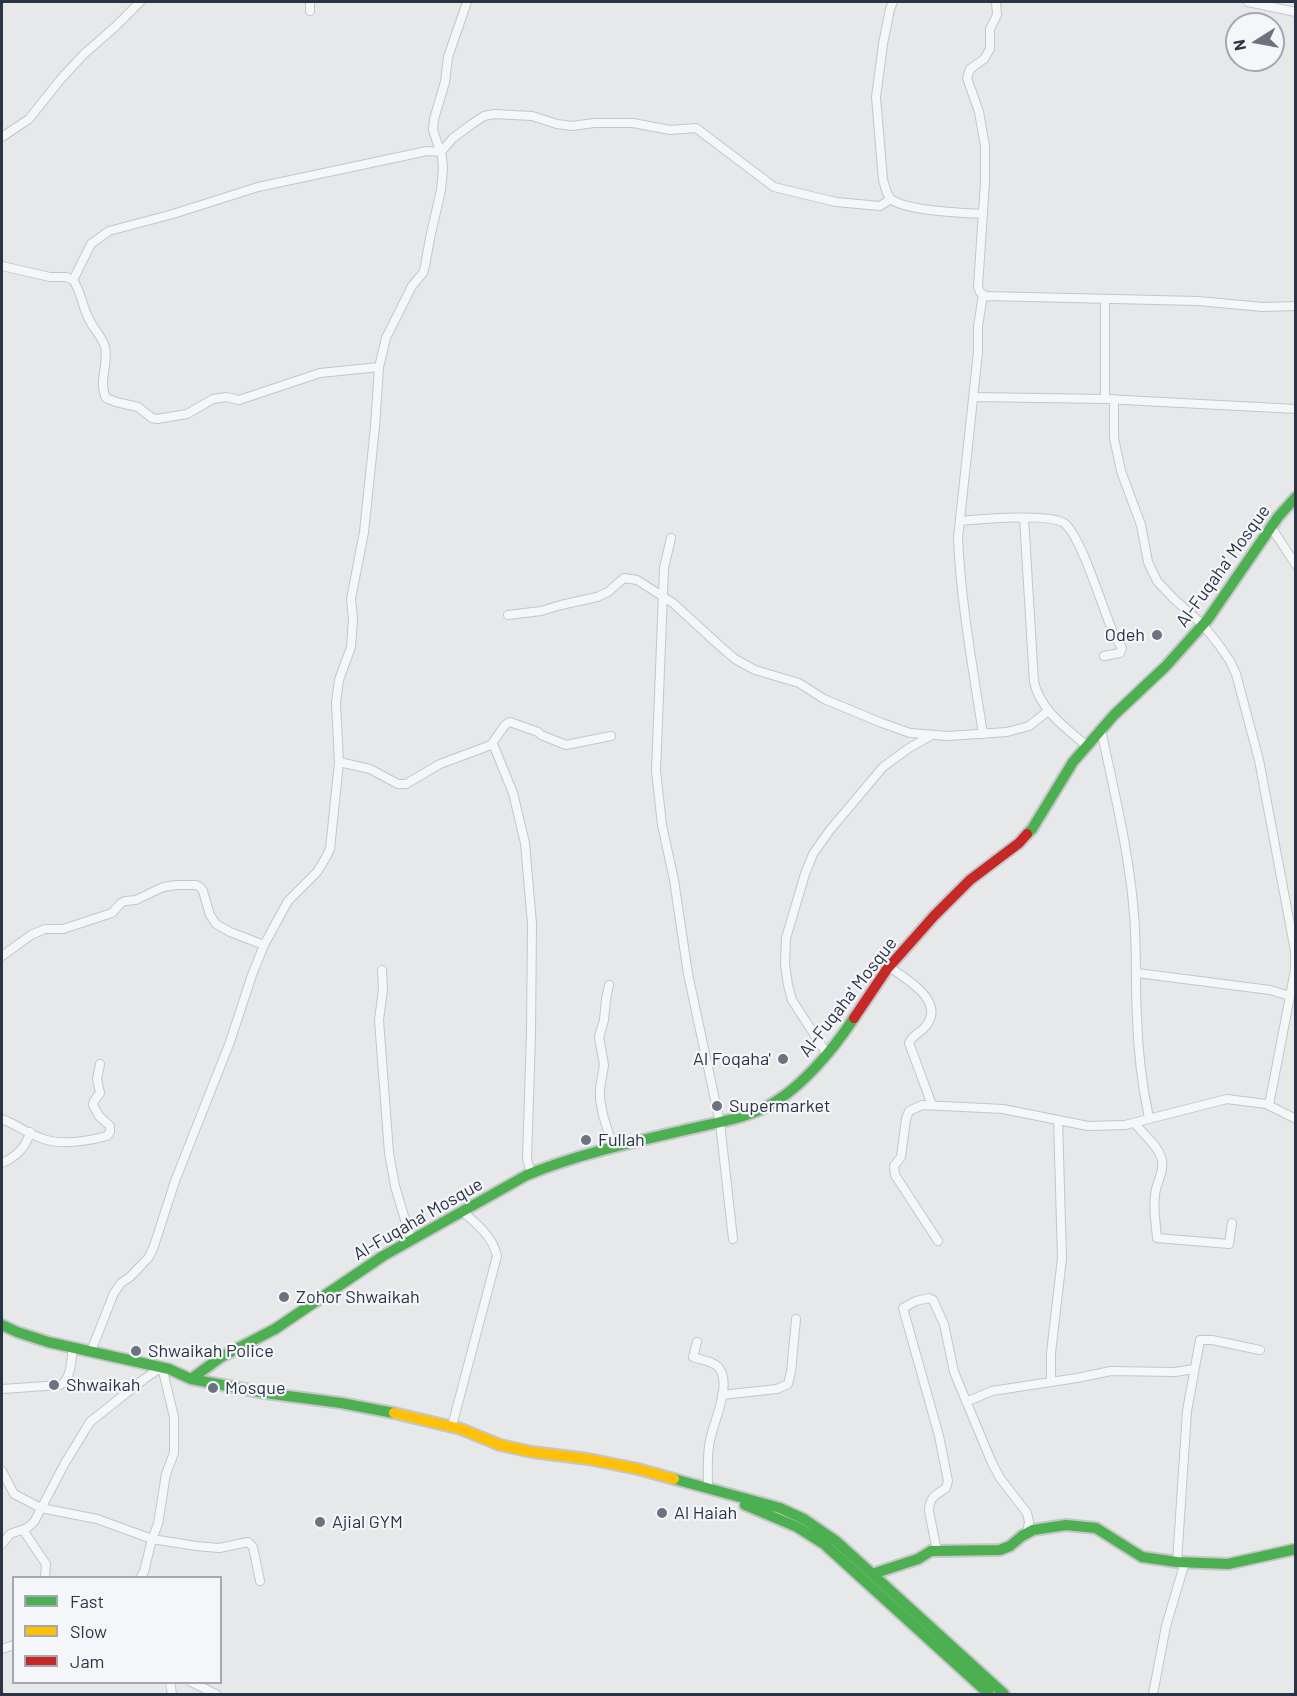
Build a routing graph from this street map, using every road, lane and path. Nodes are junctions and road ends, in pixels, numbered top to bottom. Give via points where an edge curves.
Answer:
1 (140, 2) edge
2 (310, 2) edge
3 (467, 2) edge
4 (893, 2) edge
5 (996, 2) edge
6 (1248, 2) edge
7 (310, 10) dead end
8 (1296, 12) edge
9 (2, 137) edge
10 (441, 152) junction
11 (891, 199) junction
12 (983, 214) junction
13 (2, 266) edge
14 (73, 280) junction
15 (983, 295) junction
16 (1105, 300) junction
17 (1296, 306) edge
18 (379, 367) junction
19 (974, 397) junction
20 (1109, 399) junction
21 (1296, 409) edge
22 (1296, 497) edge
23 (1024, 518) junction
24 (960, 521) junction
25 (1271, 526) junction
26 (671, 538) dead end
27 (1296, 565) edge
28 (663, 596) junction
29 (508, 615) dead end
30 (1203, 625) junction
31 (1104, 656) dead end
32 (1048, 711) junction
33 (1101, 730) junction
34 (983, 734) junction
35 (933, 735) junction
36 (611, 736) dead end
37 (493, 744) junction
38 (1087, 746) junction
39 (339, 762) junction
40 (264, 945) junction
41 (2, 956) edge
42 (889, 967) junction
43 (382, 970) dead end
44 (1137, 973) junction
45 (609, 985) dead end
46 (1290, 996) junction
47 (827, 1054) junction
48 (100, 1064) dead end
49 (932, 1105) junction
50 (1269, 1105) junction
51 (1149, 1118) junction
52 (2, 1119) edge
53 (1296, 1119) edge
54 (1058, 1120) junction
55 (720, 1123) junction
56 (1135, 1123) junction
57 (30, 1132) junction
58 (613, 1148) junction
59 (2, 1163) edge
60 (531, 1173) junction
61 (462, 1211) junction
62 (1232, 1222) dead end
63 (733, 1239) dead end
64 (411, 1240) junction
65 (938, 1241) dead end
66 (796, 1319) dead end
67 (2, 1324) edge
68 (697, 1342) dead end
69 (73, 1347) junction
70 (1260, 1350) dead end
71 (90, 1351) junction
72 (162, 1367) junction
73 (1194, 1369) junction
74 (190, 1379) junction
75 (1051, 1382) junction
76 (2, 1389) edge
77 (722, 1395) junction
78 (966, 1402) junction
79 (452, 1426) junction
80 (2, 1471) edge
81 (708, 1489) junction
82 (41, 1508) junction
83 (23, 1530) junction
84 (1027, 1533) junction
85 (152, 1539) junction
86 (2, 1544) edge
87 (1296, 1549) edge
88 (937, 1551) junction
89 (1181, 1562) junction
90 (872, 1574) junction
91 (45, 1576) edge
92 (141, 1576) edge
93 (260, 1581) dead end
94 (193, 1684) edge
95 (216, 1695) edge
96 (989, 1695) edge
97 (1004, 1695) edge
98 (1154, 1695) edge

1 - 9 street via 83,55 29,119
2 - 7 street
3 - 10 street via 448,57 446,82 434,119 433,130
4 - 11 street via 876,96 883,180
5 - 12 street via 997,15 989,33 990,49 970,69 968,78 985,146
6 - 8 street
10 - 11 street via 458,134 489,115 532,116 564,125 635,123 670,130 696,128 774,187 836,202 880,206
10 - 14 street via 427,151 258,187 109,231 91,244
10 - 18 street via 441,190 423,273 412,286 386,338
11 - 12 street via 925,210
12 - 15 street via 978,287
13 - 14 street
14 - 18 street via 106,350 106,398 138,407 152,418 187,414 213,399 239,400 320,373
15 - 16 street
15 - 19 street
16 - 17 street
16 - 20 street
18 - 39 street via 364,532 351,599 351,647 339,680 336,703
19 - 20 street
19 - 24 street
20 - 21 street
20 - 30 street via 1121,471 1141,525 1149,562 1157,581
22 - 25 street, Al-Fuqaha' Mosque
23 - 24 street
23 - 31 street via 1063,522 1075,537 1122,648 1120,653
23 - 32 street via 1034,682
24 - 34 street via 959,568
25 - 27 street
25 - 30 street, Al-Fuqaha' Mosque
26 - 28 street
28 - 29 street via 637,580 624,578 597,597
28 - 35 street via 735,659 755,670 799,683 824,699 882,723 910,733
28 - 55 street via 656,771 660,814 688,974
30 - 33 street, Al-Fuqaha' Mosque
30 - 46 street via 1236,674 1259,760 1292,935 1295,969
32 - 34 street via 1018,730
32 - 38 street
33 - 38 street, Al-Fuqaha' Mosque
33 - 44 street via 1129,866
34 - 35 street
35 - 47 street via 883,766 830,830 805,874 786,938 785,964 792,1000
36 - 37 street via 564,744 510,722
37 - 39 street via 435,766 406,784 398,784 370,769
37 - 60 street via 513,793 526,854 532,924 527,1159
38 - 42 street, Al-Fuqaha' Mosque via 1032,829 970,880
39 - 40 street via 330,849 317,872 288,901
40 - 41 street via 213,921 200,887 176,885 125,901 112,913 63,929 45,929
40 - 71 street via 154,1246 149,1257 114,1293
42 - 47 street, Al-Fuqaha' Mosque
42 - 49 street via 915,985 928,1002 929,1021 909,1043
43 - 64 street via 379,1020 389,1153
44 - 46 street
44 - 51 street via 1140,1065
45 - 58 street via 599,1037 604,1065 600,1099
46 - 50 street
47 - 55 street, Al-Fuqaha' Mosque via 766,1107
48 - 57 street via 100,1093 93,1107 110,1125 108,1135 63,1142
49 - 54 street via 1003,1109
49 - 65 street via 909,1112 902,1152 893,1171
50 - 51 street via 1227,1099
50 - 53 street
51 - 56 street
52 - 57 street
54 - 56 street via 1088,1126
54 - 75 street via 1062,1258
55 - 58 street, Al-Fuqaha' Mosque
55 - 63 street
56 - 62 street via 1163,1160 1154,1195 1157,1238 1229,1244
57 - 59 street via 18,1154
58 - 60 street, Al-Fuqaha' Mosque
60 - 61 street, Al-Fuqaha' Mosque
61 - 64 street, Al-Fuqaha' Mosque
61 - 79 street via 495,1245 497,1256
64 - 74 street, Al-Fuqaha' Mosque
66 - 77 street via 788,1384 777,1389
67 - 69 street
68 - 77 street via 693,1357 720,1369
69 - 71 street
69 - 76 street via 64,1383
70 - 73 street via 1200,1340
71 - 72 street
72 - 74 street
72 - 82 street via 90,1422
72 - 85 street via 174,1417 174,1453
73 - 75 street via 1111,1371
73 - 89 street via 1187,1411
74 - 79 street via 375,1409
75 - 78 street via 992,1391
77 - 81 street via 708,1448
78 - 84 street via 995,1471 1027,1513
78 - 88 street via 934,1301 923,1299 903,1308 948,1480 946,1488 930,1504
79 - 81 street via 500,1445 638,1469
80 - 82 street via 15,1494
81 - 90 street via 780,1508 804,1519 836,1541
81 - 96 street via 797,1527 824,1544
82 - 83 street via 31,1525
82 - 85 street via 119,1526
83 - 86 street via 10,1534
83 - 91 street via 46,1564
84 - 88 street via 1000,1550
84 - 89 street via 1055,1526 1096,1528 1142,1557
85 - 92 street
85 - 93 street via 212,1548 248,1542 253,1547
87 - 89 street via 1228,1564
88 - 90 street
89 - 98 street
90 - 97 street
94 - 95 street

